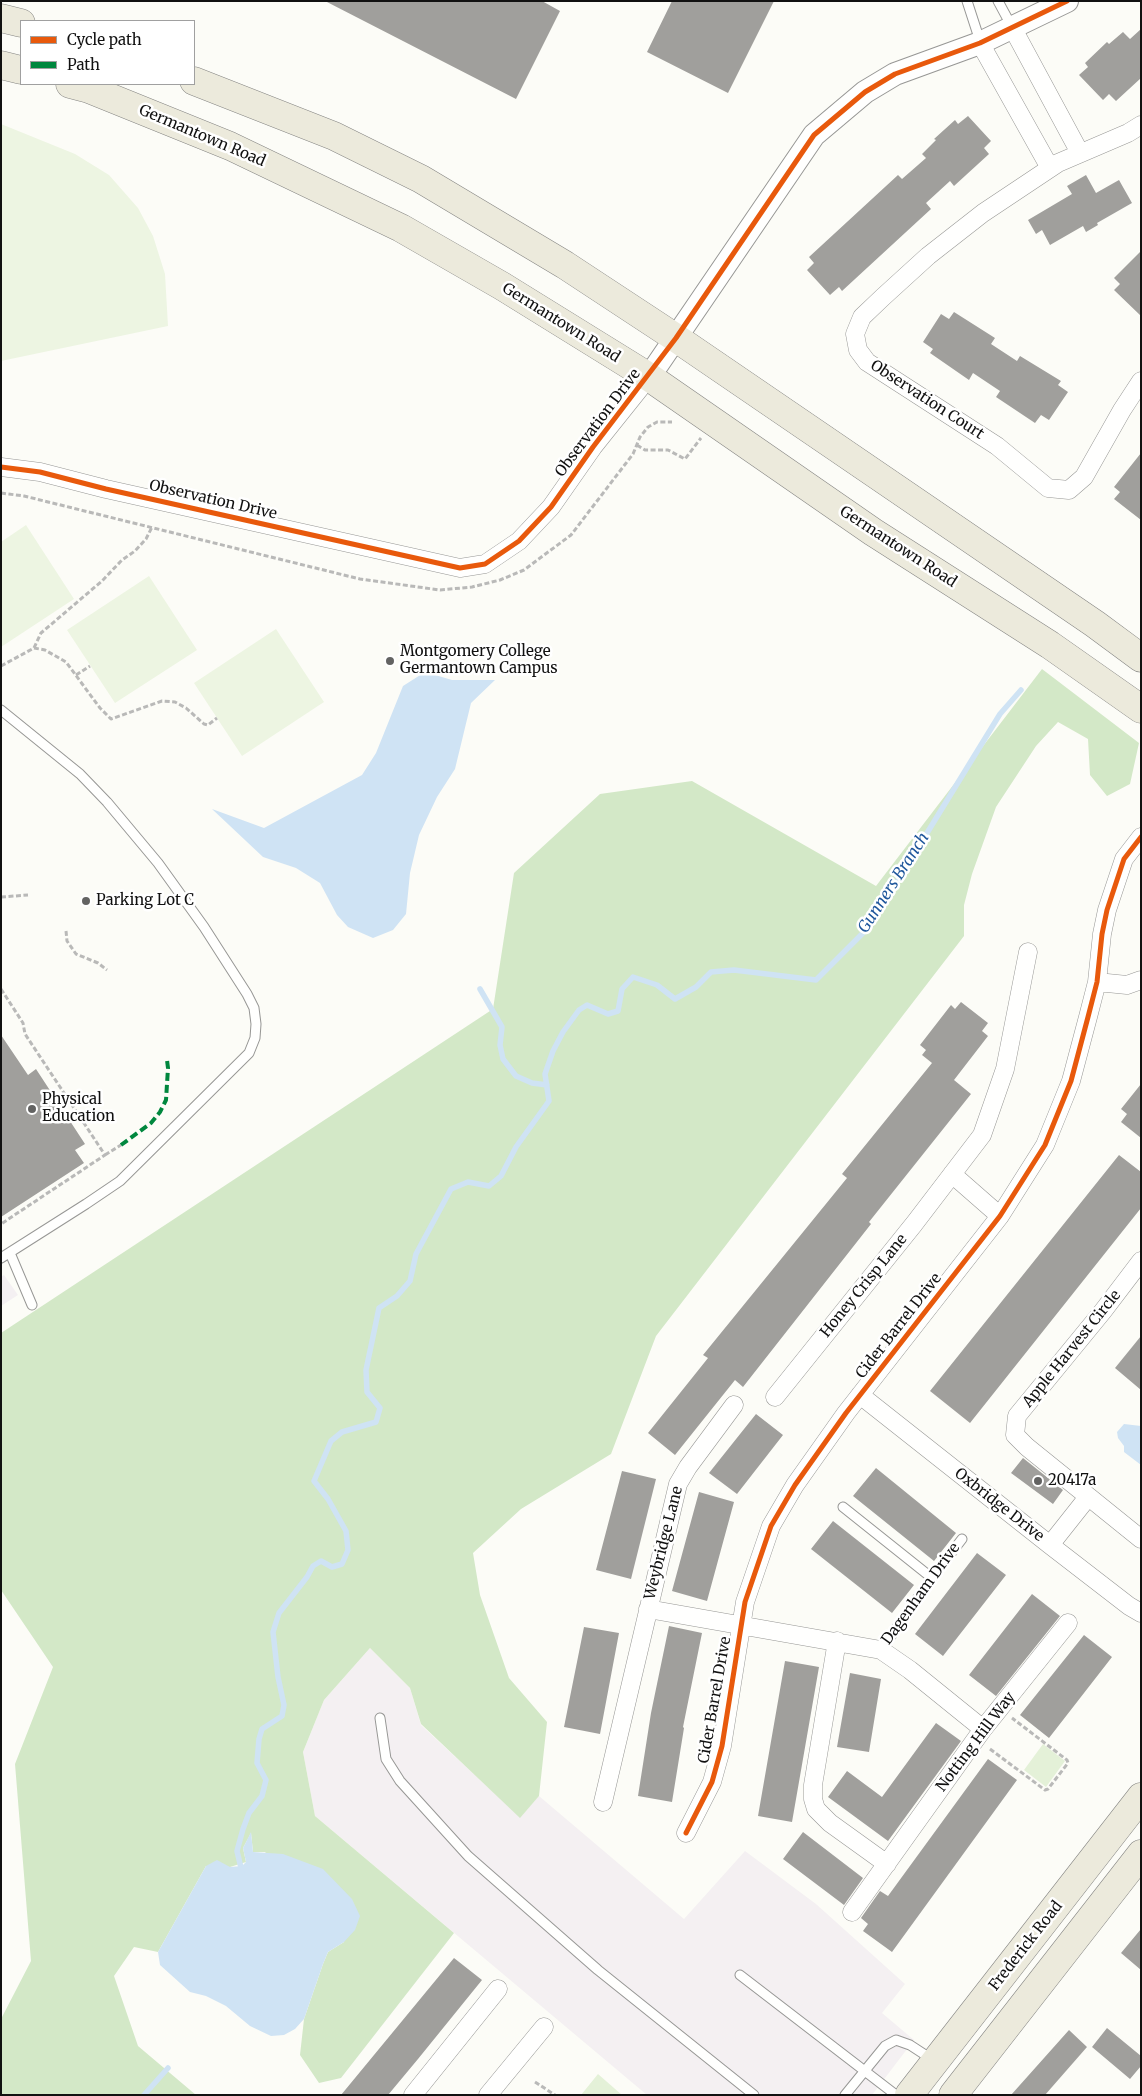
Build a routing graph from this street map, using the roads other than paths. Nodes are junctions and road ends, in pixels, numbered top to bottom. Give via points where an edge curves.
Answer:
1 (967, 1) edge
2 (998, 1) edge
3 (1045, 1) edge
4 (1067, 1) edge
5 (1, 18) edge
6 (20, 23) edge
7 (1020, 23) junction
8 (980, 42) junction
9 (1, 65) edge
10 (20, 70) edge
11 (195, 81) edge
12 (74, 85) edge
13 (1141, 125) edge
14 (1080, 153) junction
15 (1050, 168) junction
16 (676, 338) junction
17 (648, 376) junction
18 (1141, 381) edge
19 (1, 467) edge
20 (1141, 658) edge
21 (1141, 709) edge
22 (1, 710) edge
23 (1141, 836) edge
24 (1028, 952) dead end
25 (1141, 980) edge
26 (1097, 982) junction
27 (952, 1174) junction
28 (1000, 1216) junction
29 (10, 1253) junction
30 (1, 1258) edge
31 (1141, 1261) edge
32 (32, 1305) dead end
33 (860, 1395) junction
34 (775, 1397) dead end
35 (734, 1405) dead end
36 (1088, 1497) junction
37 (843, 1507) dead end
38 (962, 1539) dead end
39 (1141, 1539) edge
40 (1050, 1545) junction
41 (932, 1578) junction
42 (648, 1609) junction
43 (1141, 1613) edge
44 (1068, 1623) dead end
45 (741, 1625) junction
46 (837, 1642) junction
47 (881, 1650) junction
48 (380, 1718) dead end
49 (980, 1734) junction
50 (1141, 1797) edge
51 (603, 1802) dead end
52 (686, 1834) dead end
53 (1141, 1854) edge
54 (888, 1864) junction
55 (852, 1912) dead end
56 (740, 1975) dead end
57 (498, 1989) dead end
58 (544, 2027) dead end
59 (935, 2062) junction
60 (865, 2070) junction
61 (412, 2095) edge
62 (488, 2095) edge
63 (754, 2095) edge
64 (845, 2095) edge
65 (896, 2095) edge
66 (909, 2095) edge
67 (953, 2095) edge

1 - 8 lane
2 - 7 lane
3 - 7 street, Observation Drive
4 - 7 street, Observation Drive
5 - 6 main road
7 - 8 street, Observation Drive
7 - 14 street
8 - 15 street
8 - 16 street, Observation Drive via 895,74 865,92 814,135
9 - 10 main road
11 - 16 main road via 334,136 421,179 565,265
12 - 17 main road, Germantown Road via 230,146 401,228
13 - 14 street, Observation Court
14 - 15 street, Observation Court
15 - 18 street, Observation Court via 983,212 883,296 862,317 855,334 858,350 867,362 997,446 1048,488 1069,490 1084,476
16 - 17 street, Observation Drive
16 - 20 main road
17 - 19 street, Observation Drive via 551,507 519,541 485,564 460,568 40,472
17 - 21 main road, Germantown Road via 872,532 1050,645
22 - 29 lane via 80,774 158,863 242,986 254,1008 256,1024 249,1053 120,1180
23 - 26 street, Cider Barrel Drive via 1124,859 1107,910
24 - 27 street, Honey Crisp Lane via 1002,1077 982,1135
25 - 26 street via 1127,986
26 - 28 street, Cider Barrel Drive via 1071,1081 1045,1145
27 - 28 street
27 - 34 street, Honey Crisp Lane
28 - 33 street, Cider Barrel Drive
29 - 30 lane
29 - 32 lane
31 - 36 street, Apple Harvest Circle via 1017,1416 1016,1435 1026,1447
33 - 40 street, Oxbridge Drive
33 - 45 street, Cider Barrel Drive via 795,1485 771,1526 745,1602
35 - 42 street, Weybridge Lane via 678,1484
36 - 39 street, Apple Harvest Circle
36 - 40 street
37 - 41 lane
38 - 41 lane, Dagenham Drive
40 - 43 street, Oxbridge Drive
41 - 47 lane, Dagenham Drive
42 - 45 street, Weybridge Lane
42 - 51 street, Weybridge Lane
44 - 49 street, Notting Hill Way
45 - 46 street, Weybridge Lane
45 - 52 street, Cider Barrel Drive via 722,1746 712,1782
46 - 47 street, Weybridge Lane
46 - 54 street via 813,1799 816,1809 830,1823
47 - 49 street via 910,1670
48 - 63 lane via 386,1759 400,1781 468,1856 598,1970
49 - 54 street, Notting Hill Way
50 - 59 main road, Frederick Road
53 - 67 main road
54 - 55 street, Notting Hill Way
56 - 60 lane
57 - 61 street
58 - 62 street
59 - 60 lane via 910,2045 896,2040 885,2046
59 - 66 main road, Frederick Road
60 - 64 lane
60 - 65 lane

